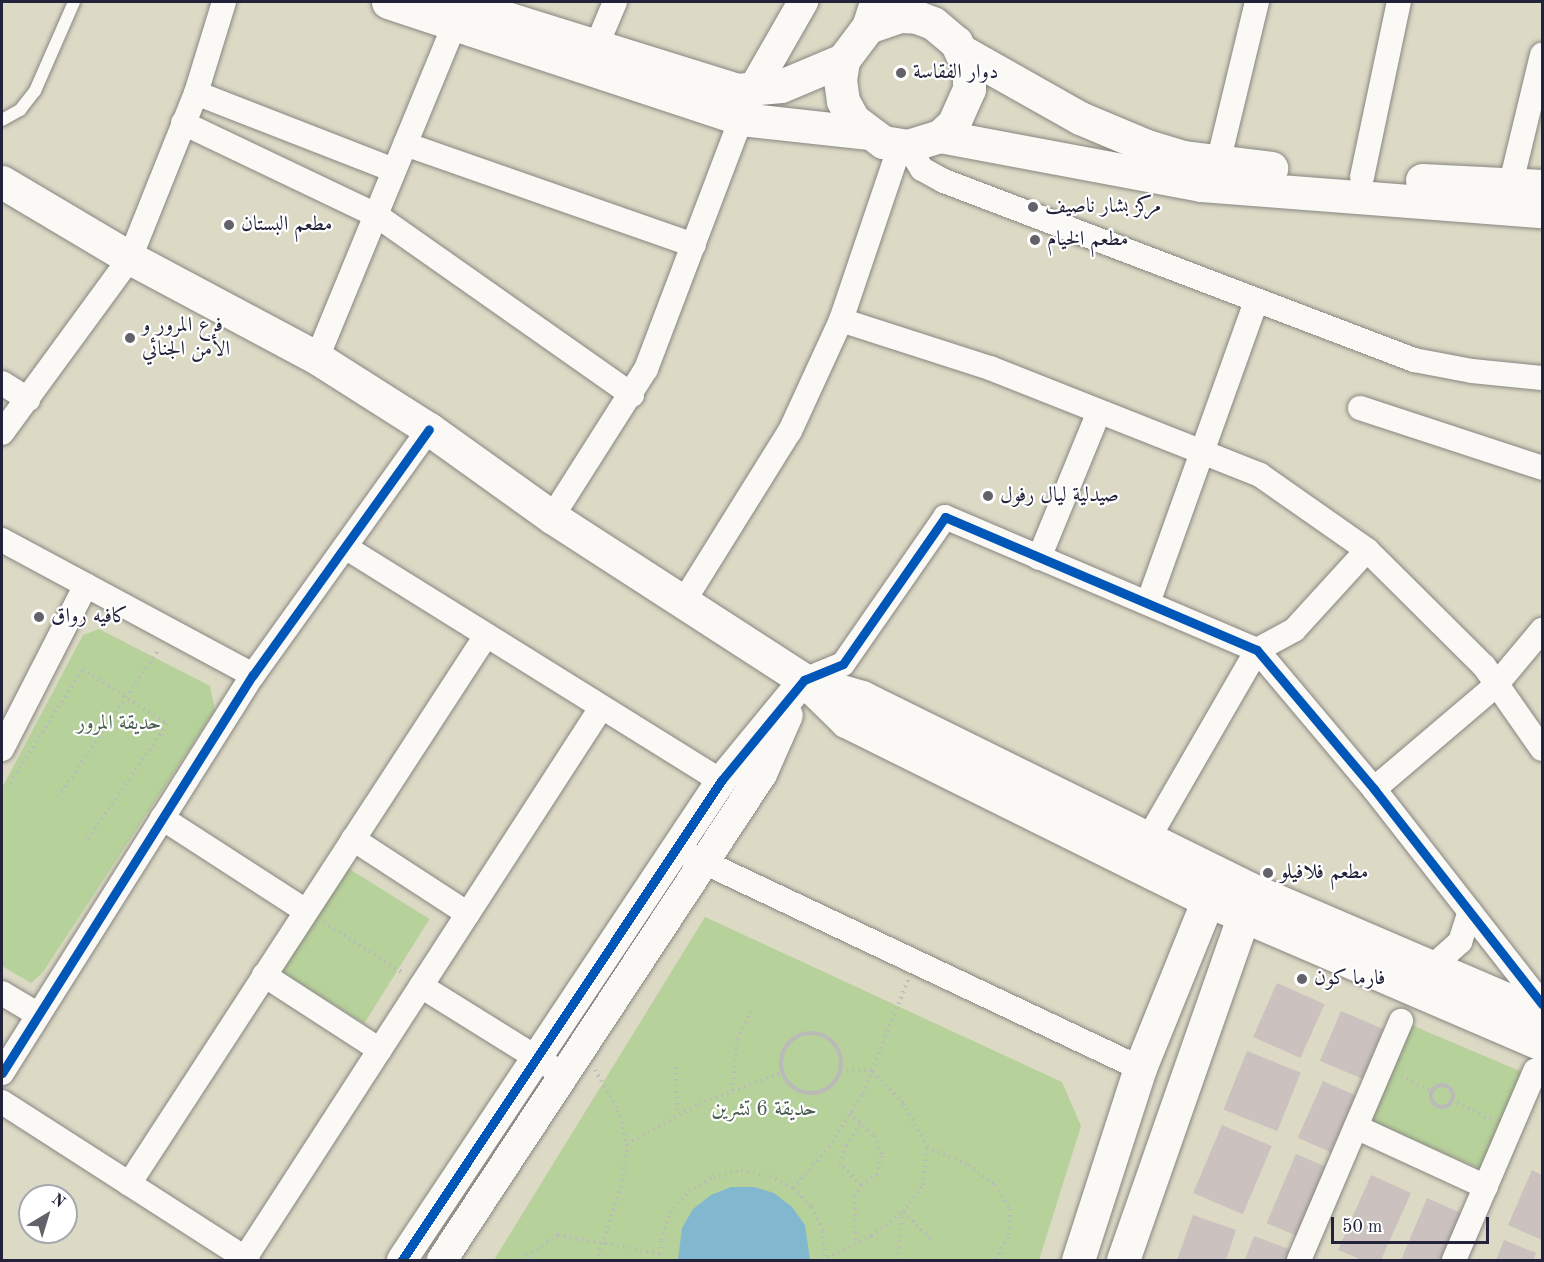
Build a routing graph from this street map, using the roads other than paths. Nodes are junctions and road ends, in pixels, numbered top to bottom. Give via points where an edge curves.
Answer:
1 (74, 2) edge
2 (224, 2) edge
3 (388, 2) edge
4 (615, 2) edge
5 (802, 2) edge
6 (1257, 2) edge
7 (1399, 2) edge
8 (455, 14) edge
9 (872, 14) edge
10 (951, 29) edge
11 (596, 47) junction
12 (1542, 55) edge
13 (843, 60) junction
14 (196, 93) junction
15 (746, 105) junction
16 (2, 120) edge
17 (183, 123) junction
18 (867, 133) junction
19 (940, 135) junction
20 (405, 144) junction
21 (904, 146) junction
22 (1218, 163) junction
23 (394, 170) junction
24 (1362, 177) junction
25 (2, 182) edge
26 (1527, 185) edge
27 (1542, 210) edge
28 (376, 215) junction
29 (694, 245) junction
30 (130, 258) junction
31 (1256, 302) junction
32 (840, 320) junction
33 (317, 358) junction
34 (1542, 378) edge
35 (2, 383) edge
36 (632, 395) junction
37 (28, 399) junction
38 (1360, 408) dead end
39 (1098, 414) junction
40 (429, 429) junction
41 (2, 432) edge
42 (1201, 452) junction
43 (1542, 468) edge
44 (552, 517) junction
45 (2, 540) edge
46 (345, 547) junction
47 (1367, 550) junction
48 (1039, 558) junction
49 (86, 585) junction
50 (684, 601) junction
51 (1148, 603) junction
52 (1542, 630) edge
53 (484, 637) junction
54 (1257, 650) junction
55 (253, 675) junction
56 (804, 680) junction
57 (1496, 686) junction
58 (601, 708) junction
59 (2, 749) edge
60 (1542, 749) edge
61 (721, 781) junction
62 (1374, 789) junction
63 (162, 818) junction
64 (353, 839) junction
65 (1148, 839) junction
66 (676, 849) junction
67 (703, 862) junction
68 (1213, 887) junction
69 (1248, 903) junction
70 (306, 910) junction
71 (1470, 912) junction
72 (468, 914) junction
73 (1432, 967) junction
74 (264, 975) junction
75 (421, 986) junction
76 (2, 993) edge
77 (1542, 1004) edge
78 (37, 1014) junction
79 (1542, 1014) edge
80 (1401, 1021) dead end
81 (380, 1050) junction
82 (537, 1058) junction
83 (1539, 1058) edge
84 (1140, 1068) junction
85 (2, 1073) edge
86 (564, 1075) junction
87 (1184, 1084) junction
88 (2, 1102) edge
89 (1356, 1127) junction
90 (129, 1184) junction
91 (1486, 1187) junction
92 (247, 1259) edge
93 (402, 1260) edge
94 (442, 1260) edge
95 (1078, 1260) edge
96 (1123, 1260) edge
97 (1299, 1260) edge
98 (1454, 1260) edge

1 - 16 lane via 36,91 20,110
2 - 14 street
3 - 8 main road
4 - 11 street
5 - 15 street
6 - 22 street
7 - 24 street
8 - 11 main road
8 - 15 main road
8 - 20 street
9 - 10 main road via 917,17
9 - 13 main road
10 - 19 main road via 969,70 967,98 954,123
10 - 22 main road via 1114,134 1182,157
11 - 15 main road via 722,86
12 - 26 street
13 - 15 main road
13 - 18 main road via 843,101
14 - 17 street
14 - 23 street
15 - 18 main road
15 - 29 street
17 - 28 street
17 - 30 street
18 - 21 main road
19 - 21 main road
19 - 27 main road via 1201,185
20 - 23 street
20 - 29 street
21 - 31 street via 922,169 944,182
21 - 32 street
22 - 24 main road
23 - 28 street
24 - 26 main road
25 - 30 main road
28 - 33 street
28 - 36 street
29 - 36 street via 657,344
30 - 33 main road
30 - 37 street
31 - 34 street via 1414,360
31 - 42 street
32 - 39 street via 990,368
32 - 50 street via 790,431
33 - 40 main road
35 - 37 street
36 - 44 street
37 - 41 street
38 - 43 street
39 - 42 street
39 - 48 street
40 - 44 main road
40 - 46 street
42 - 47 street via 1260,475
42 - 51 street
44 - 50 main road
45 - 49 street
46 - 53 street
46 - 55 street
47 - 54 street via 1294,630
47 - 57 street via 1484,666
48 - 51 street
48 - 56 street via 945,517 843,664
49 - 55 street
49 - 59 street
50 - 56 main road
51 - 54 street
52 - 57 street
53 - 58 street
53 - 64 street
54 - 62 street
54 - 65 street
55 - 63 street
56 - 61 street
56 - 65 main road via 862,697
56 - 67 street via 762,774
56 - 68 main road via 846,721
57 - 60 street
57 - 62 street
58 - 61 street
58 - 72 street
61 - 66 street
62 - 71 street
63 - 70 street
63 - 78 street
64 - 70 street
64 - 72 street
65 - 68 main road
66 - 67 street
66 - 82 street
67 - 84 street
67 - 86 street
68 - 69 main road
68 - 84 main road
69 - 73 main road
69 - 83 main road
69 - 87 main road
70 - 74 street
71 - 73 street via 1460,942
71 - 77 street
72 - 75 street
73 - 79 main road
74 - 81 street
74 - 90 street
75 - 81 street
75 - 82 street
76 - 78 street
78 - 85 street
80 - 89 street
81 - 92 street
82 - 86 street
82 - 93 street
83 - 91 street
84 - 87 main road
84 - 95 main road
86 - 94 street
87 - 96 main road
88 - 90 street
89 - 91 street
89 - 97 street
90 - 92 street
91 - 98 street

